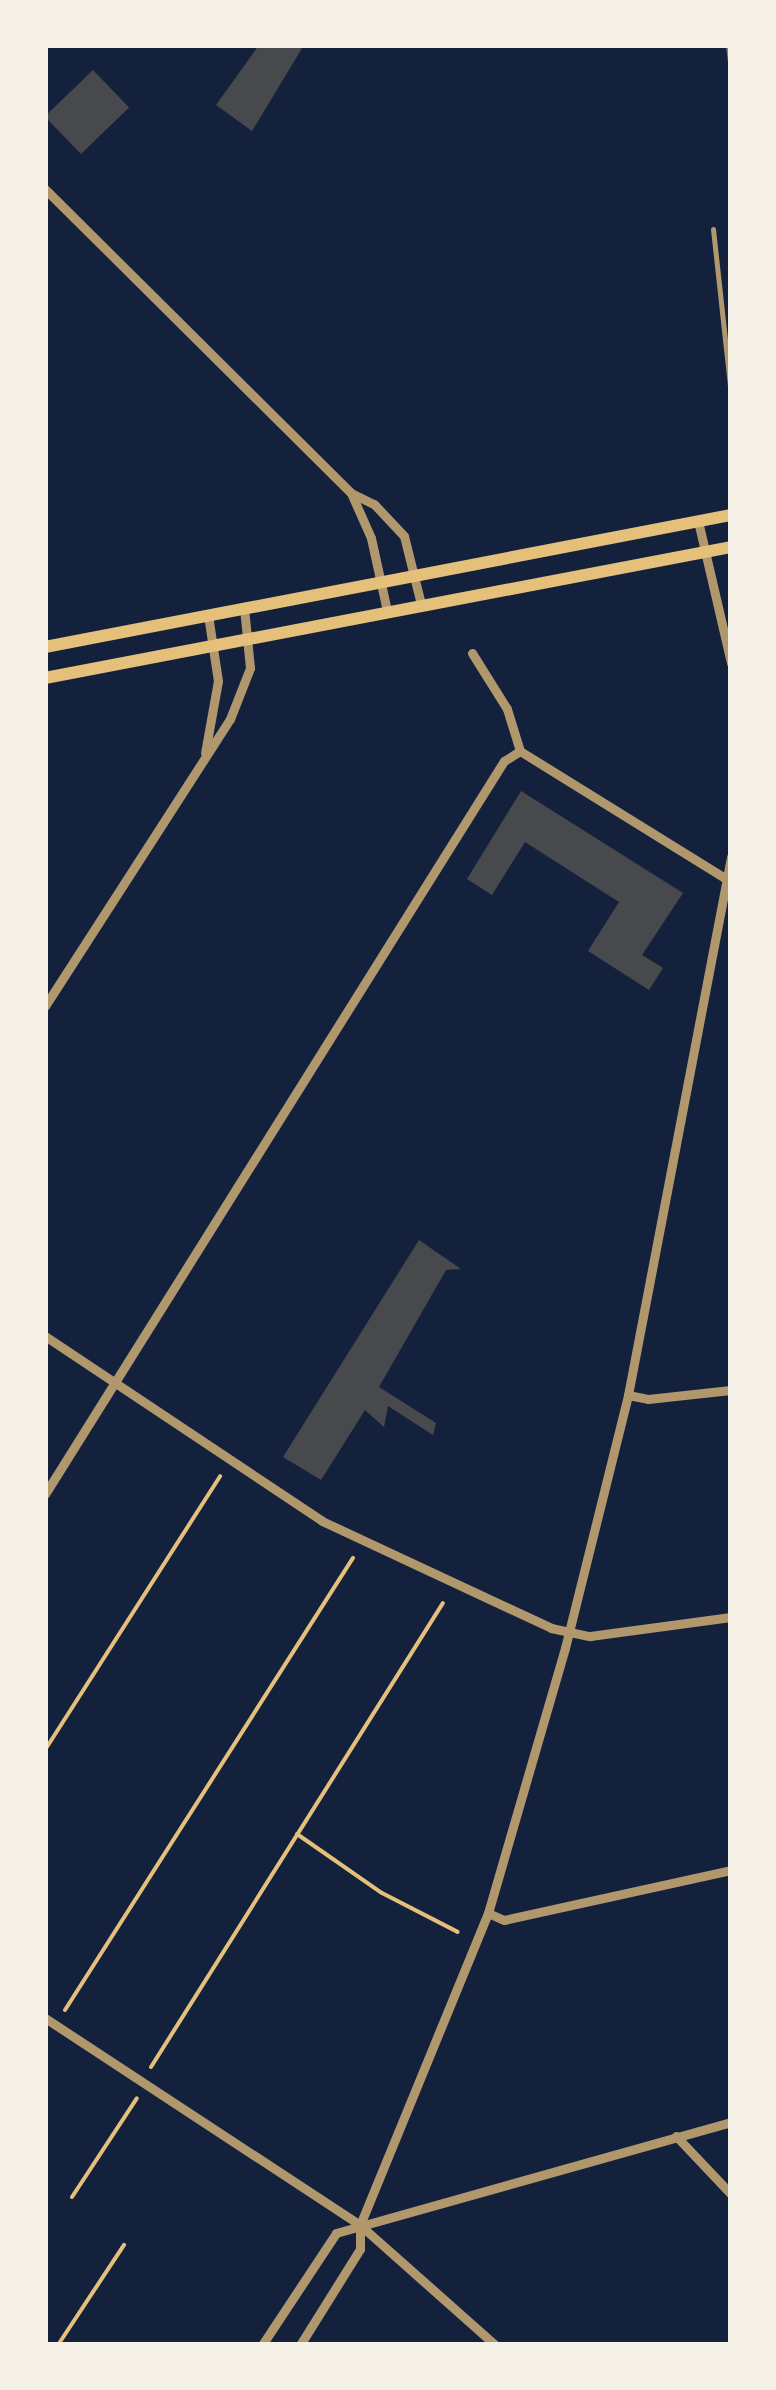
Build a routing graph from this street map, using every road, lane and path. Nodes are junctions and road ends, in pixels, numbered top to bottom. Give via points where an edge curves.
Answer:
1 (45, 189) edge
2 (713, 229) dead end
3 (731, 395) edge
4 (351, 493) junction
5 (731, 515) edge
6 (698, 521) junction
7 (731, 547) edge
8 (706, 554) junction
9 (414, 572) junction
10 (380, 580) junction
11 (421, 604) junction
12 (244, 608) junction
13 (388, 610) junction
14 (208, 615) junction
15 (249, 638) junction
16 (213, 644) junction
17 (45, 647) edge
18 (472, 652) dead end
19 (731, 663) edge
20 (45, 678) edge
21 (520, 751) junction
22 (205, 753) junction
23 (731, 856) edge
24 (729, 880) edge
25 (45, 1006) edge
26 (45, 1336) edge
27 (113, 1385) junction
28 (731, 1390) edge
29 (628, 1395) junction
30 (220, 1476) dead end
31 (45, 1494) edge
32 (354, 1558) dead end
33 (443, 1602) dead end
34 (731, 1617) edge
35 (569, 1635) junction
36 (45, 1750) edge
37 (297, 1834) junction
38 (731, 1870) edge
39 (488, 1913) junction
40 (458, 1932) dead end
41 (65, 2010) dead end
42 (45, 2018) edge
43 (152, 2067) dead end
44 (137, 2098) dead end
45 (731, 2122) edge
46 (676, 2136) junction
47 (731, 2194) edge
48 (72, 2197) dead end
49 (360, 2225) junction
50 (124, 2246) dead end
51 (58, 2345) edge
52 (262, 2345) edge
53 (300, 2345) edge
54 (495, 2345) edge

1 - 4 street
2 - 3 lane
4 - 9 street via 374,504 404,536
4 - 10 street
5 - 6 main road
6 - 8 street
6 - 9 main road
7 - 8 main road
8 - 11 main road
8 - 19 street
9 - 10 main road
9 - 11 street
10 - 12 main road
10 - 13 street
11 - 13 main road
12 - 14 main road
12 - 15 street
13 - 15 main road
14 - 16 street
14 - 17 main road
15 - 16 main road
15 - 22 street via 244,690
16 - 20 main road
16 - 22 street via 218,689
18 - 21 street via 508,709
21 - 24 street
21 - 27 street via 504,761
22 - 25 street
23 - 24 street
24 - 29 street
26 - 27 street
27 - 31 street
27 - 35 street via 334,1528
28 - 29 street
29 - 35 street
30 - 36 path
32 - 41 path
33 - 37 path
34 - 35 street
35 - 39 street
37 - 40 path via 382,1893
37 - 43 path
38 - 39 street via 504,1920
39 - 49 street
42 - 49 street
44 - 48 path
45 - 46 street
46 - 47 street
46 - 49 street
49 - 52 street via 336,2234
49 - 53 street via 360,2250
49 - 54 street
50 - 51 path

